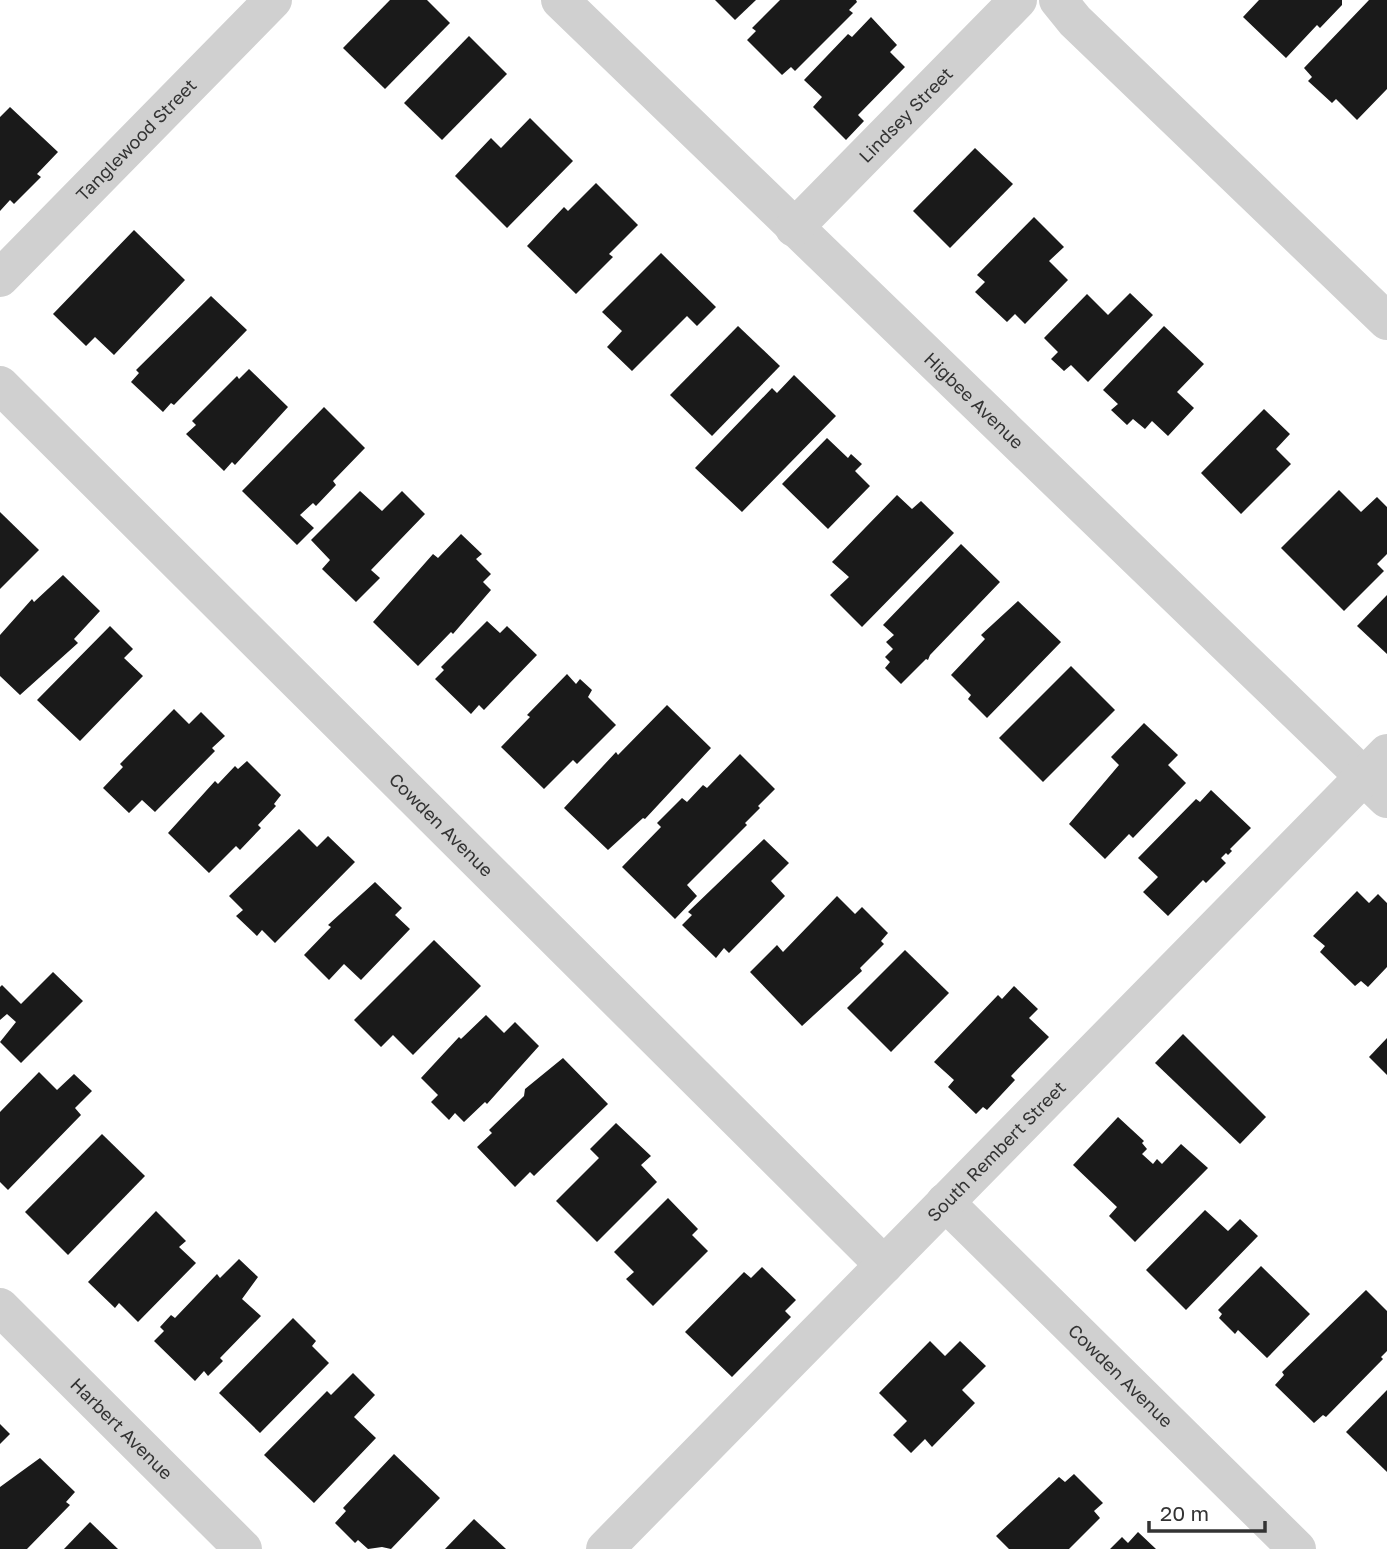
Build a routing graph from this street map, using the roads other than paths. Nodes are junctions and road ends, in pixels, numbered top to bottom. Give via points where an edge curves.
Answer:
1 (273, 0) edge
2 (560, 0) edge
3 (1018, 0) edge
4 (1058, 0) edge
5 (794, 228) junction
6 (0, 278) edge
7 (1387, 321) edge
8 (0, 385) edge
9 (1379, 776) edge
10 (945, 1202) junction
11 (884, 1265) junction
12 (0, 1307) edge
13 (243, 1549) edge
14 (604, 1549) edge
15 (1297, 1549) edge

1 - 6 street, Tanglewood Street
2 - 5 street, Higbee Avenue
3 - 5 street, Lindsey Street
4 - 7 street
5 - 9 street, Higbee Avenue
8 - 11 street, Cowden Avenue
9 - 10 street, South Rembert Street
10 - 11 street, South Rembert Street
10 - 15 street, Cowden Avenue
11 - 14 street, South Rembert Street
12 - 13 street, Harbert Avenue

